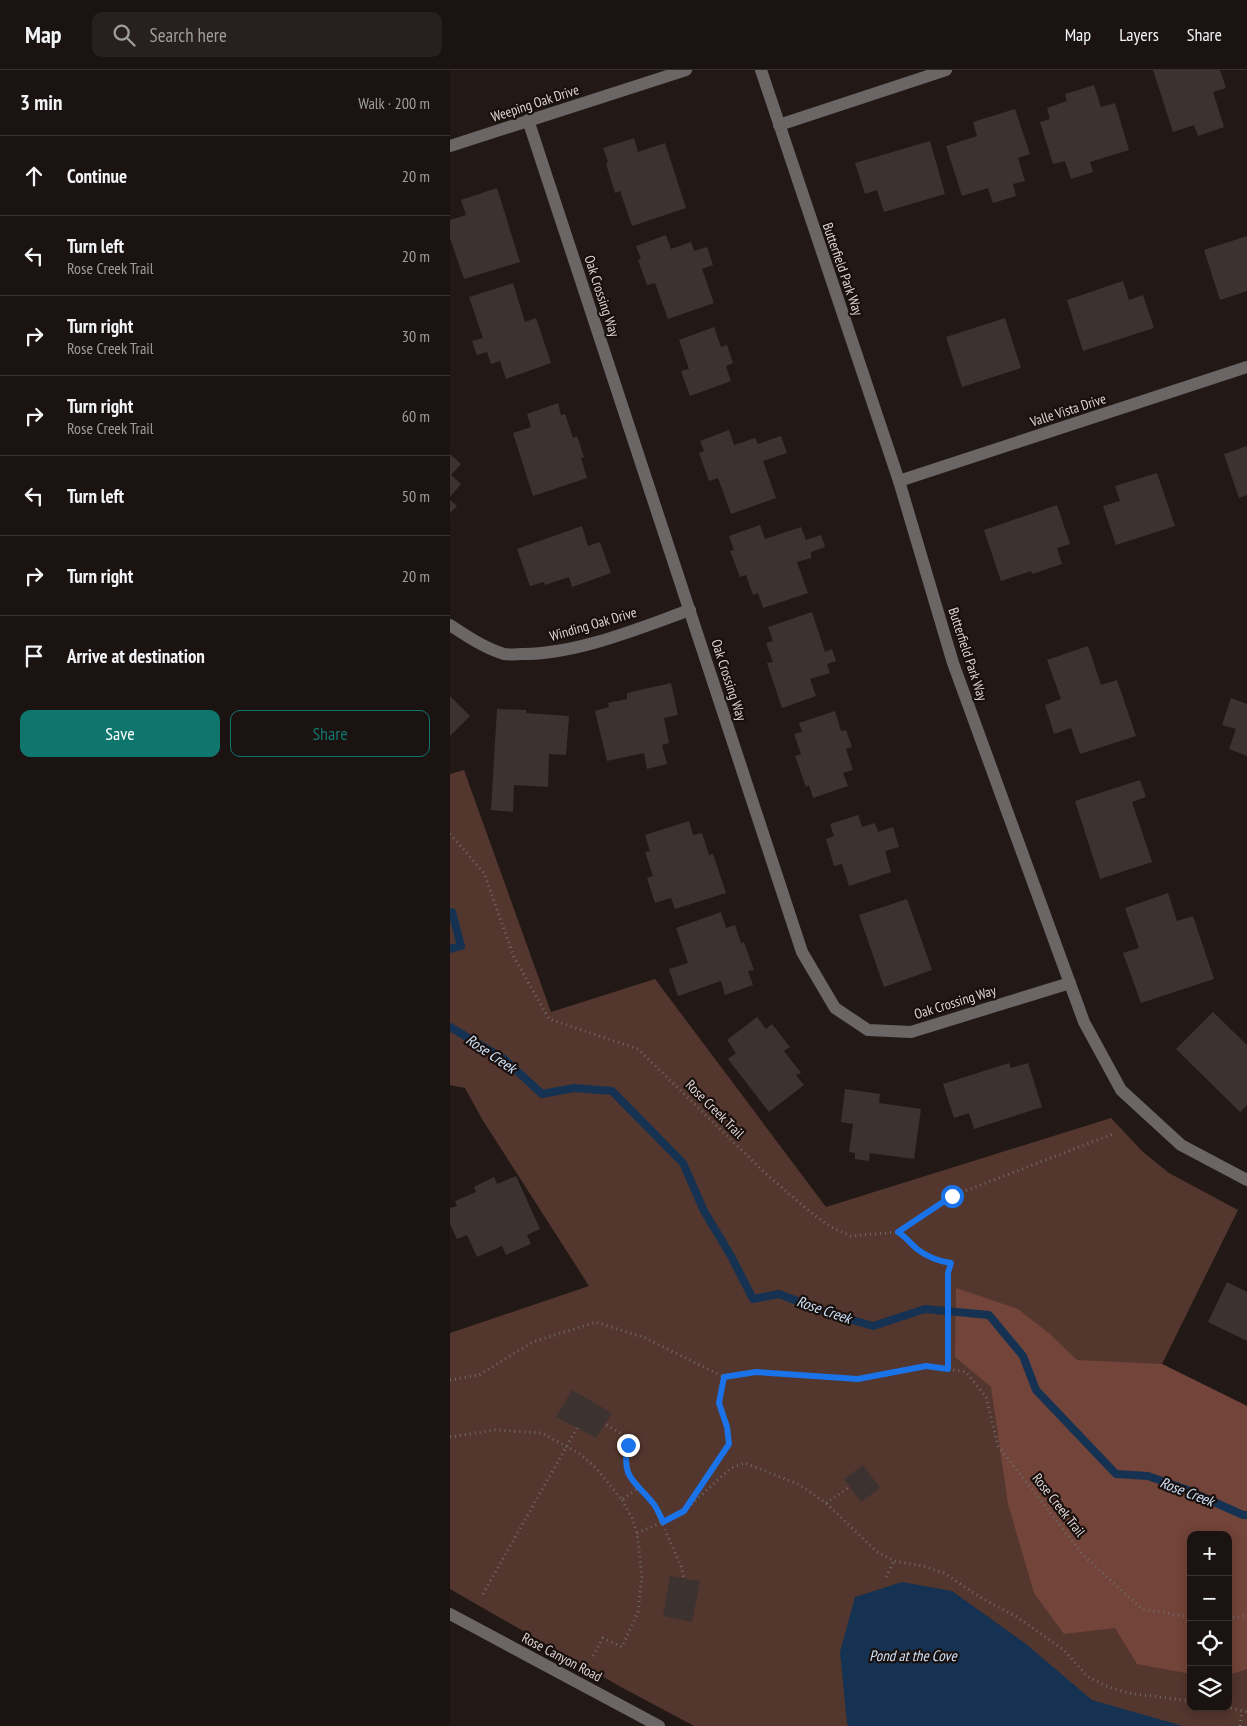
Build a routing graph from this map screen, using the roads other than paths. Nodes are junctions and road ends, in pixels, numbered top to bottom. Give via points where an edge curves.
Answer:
1 (686, 70) edge
2 (761, 70) edge
3 (946, 70) edge
4 (528, 120) junction
5 (779, 125) junction
6 (450, 146) edge
7 (1247, 367) edge
8 (899, 481) junction
9 (690, 610) junction
10 (450, 625) edge
11 (1070, 983) junction
12 (1247, 1180) edge
13 (450, 1614) edge
14 (659, 1726) edge

1 - 4 street, Weeping Oak Drive
2 - 5 street, Butterfield Park Way
3 - 5 street
4 - 6 street, Weeping Oak Drive
4 - 9 street, Oak Crossing Way
5 - 8 street, Butterfield Park Way
7 - 8 street, Valle Vista Drive
8 - 11 street, Butterfield Park Way via 953,663
9 - 10 street, Winding Oak Drive via 561,652 531,654 506,654
9 - 11 street, Oak Crossing Way via 802,952 835,1008 868,1030 911,1032
11 - 12 street, Butterfield Park Way via 1084,1022 1121,1090 1181,1145
13 - 14 street, Rose Canyon Road

